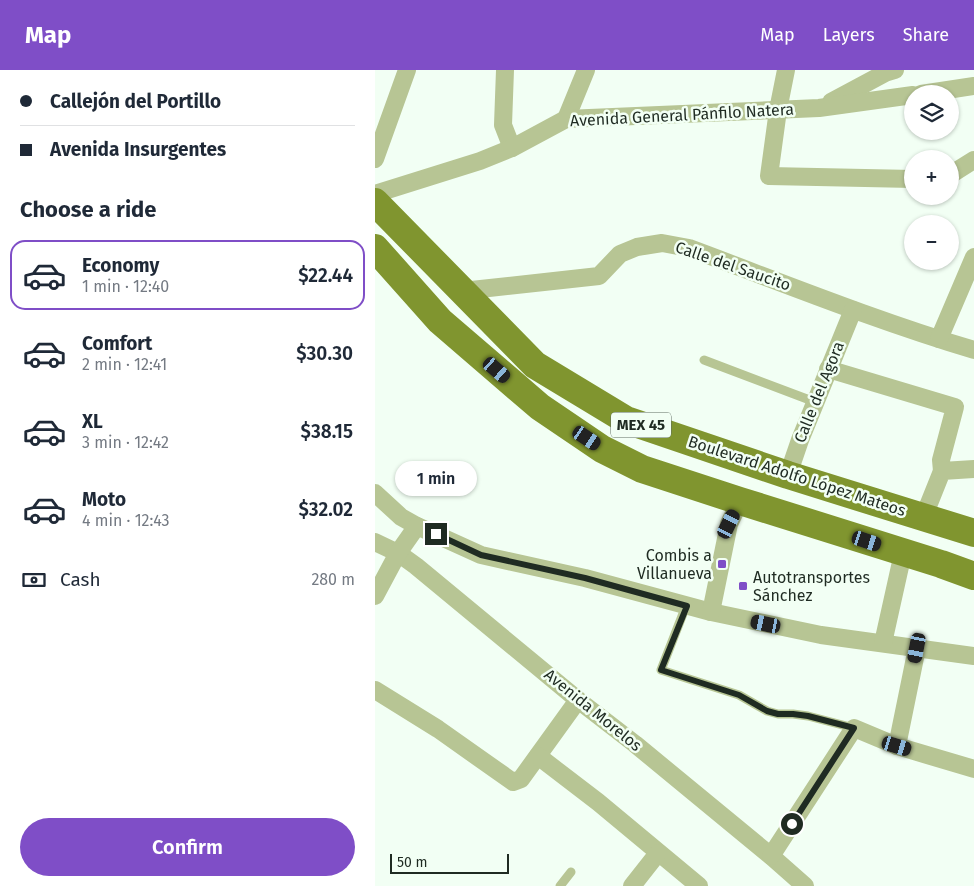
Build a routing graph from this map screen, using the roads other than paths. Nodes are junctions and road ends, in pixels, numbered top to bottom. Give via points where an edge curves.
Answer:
1 (407, 70) edge
2 (505, 70) edge
3 (586, 70) edge
4 (786, 70) edge
5 (895, 70) edge
6 (974, 86) edge
7 (959, 88) edge
8 (904, 96) edge
9 (819, 108) junction
10 (778, 110) junction
11 (566, 119) junction
12 (512, 148) junction
13 (375, 159) edge
14 (974, 160) edge
15 (959, 169) edge
16 (904, 179) edge
17 (375, 194) edge
18 (375, 202) edge
19 (375, 222) edge
20 (375, 248) edge
21 (974, 257) edge
22 (463, 291) junction
23 (853, 310) junction
24 (939, 339) junction
25 (974, 350) edge
26 (704, 360) dead end
27 (535, 365) junction
28 (828, 369) junction
29 (815, 402) junction
30 (974, 469) edge
31 (942, 471) junction
32 (788, 475) junction
33 (375, 494) edge
34 (740, 501) junction
35 (924, 516) junction
36 (417, 526) junction
37 (974, 532) edge
38 (375, 542) edge
39 (398, 553) junction
40 (903, 553) junction
41 (974, 576) edge
42 (375, 596) edge
43 (687, 606) junction
44 (711, 612) junction
45 (883, 643) junction
46 (917, 648) junction
47 (974, 656) edge
48 (375, 690) edge
49 (578, 700) junction
50 (854, 728) junction
51 (897, 746) junction
52 (538, 756) junction
53 (974, 769) edge
54 (658, 852) junction
55 (771, 856) junction
56 (571, 872) dead end
57 (560, 886) edge
58 (632, 886) edge
59 (699, 886) edge
60 (805, 886) edge

1 - 13 street
2 - 12 street via 503,124
3 - 11 street
4 - 10 street
5 - 9 street
6 - 7 street
8 - 9 street, Avenida General Pánfilo Natera
9 - 10 street, Avenida General Pánfilo Natera
10 - 11 street, Avenida General Pánfilo Natera
10 - 16 street via 769,176
11 - 12 street, Avenida General Pánfilo Natera
12 - 17 street, Avenida General Pánfilo Natera
14 - 15 street
18 - 22 main road, Boulevard Adolfo López Mateos / MEX 45
19 - 27 main road via 446,302 477,329
20 - 34 main road, MEX 45 via 440,321 540,407 602,448 642,469
21 - 24 street
22 - 23 street, Calle del Saucito via 599,276 620,254 662,243 689,248
22 - 27 main road, Boulevard Adolfo López Mateos / MEX 45
23 - 24 street, Calle del Saucito
23 - 28 street, Calle del Agora
24 - 25 street, Calle del Saucito
26 - 29 lane
27 - 32 main road, Boulevard Adolfo López Mateos / MEX 45 via 626,420
28 - 29 street, Calle del Agora
28 - 31 street via 955,407 941,460
29 - 32 street, Calle del Agora
30 - 31 street
31 - 35 street
32 - 35 main road, Boulevard Adolfo López Mateos / MEX 45
33 - 36 street via 401,517
34 - 40 main road, MEX 45
34 - 44 street via 729,524
35 - 37 main road, Boulevard Adolfo López Mateos / MEX 45
36 - 39 street
36 - 43 street via 481,555 585,578
38 - 39 street, Avenida Morelos
39 - 42 street
39 - 49 street, Avenida Morelos
40 - 41 main road, MEX 45
40 - 45 street
43 - 44 street
43 - 50 lane via 661,670 739,695 767,711 808,716
44 - 45 street via 821,635
45 - 46 street
46 - 47 street
46 - 51 street
48 - 52 street via 513,782 521,779
49 - 52 street
49 - 55 street, Avenida Morelos
50 - 51 street
50 - 55 street
51 - 53 street
52 - 54 street
54 - 58 street
54 - 59 street
55 - 60 street, Avenida Morelos
56 - 57 lane

